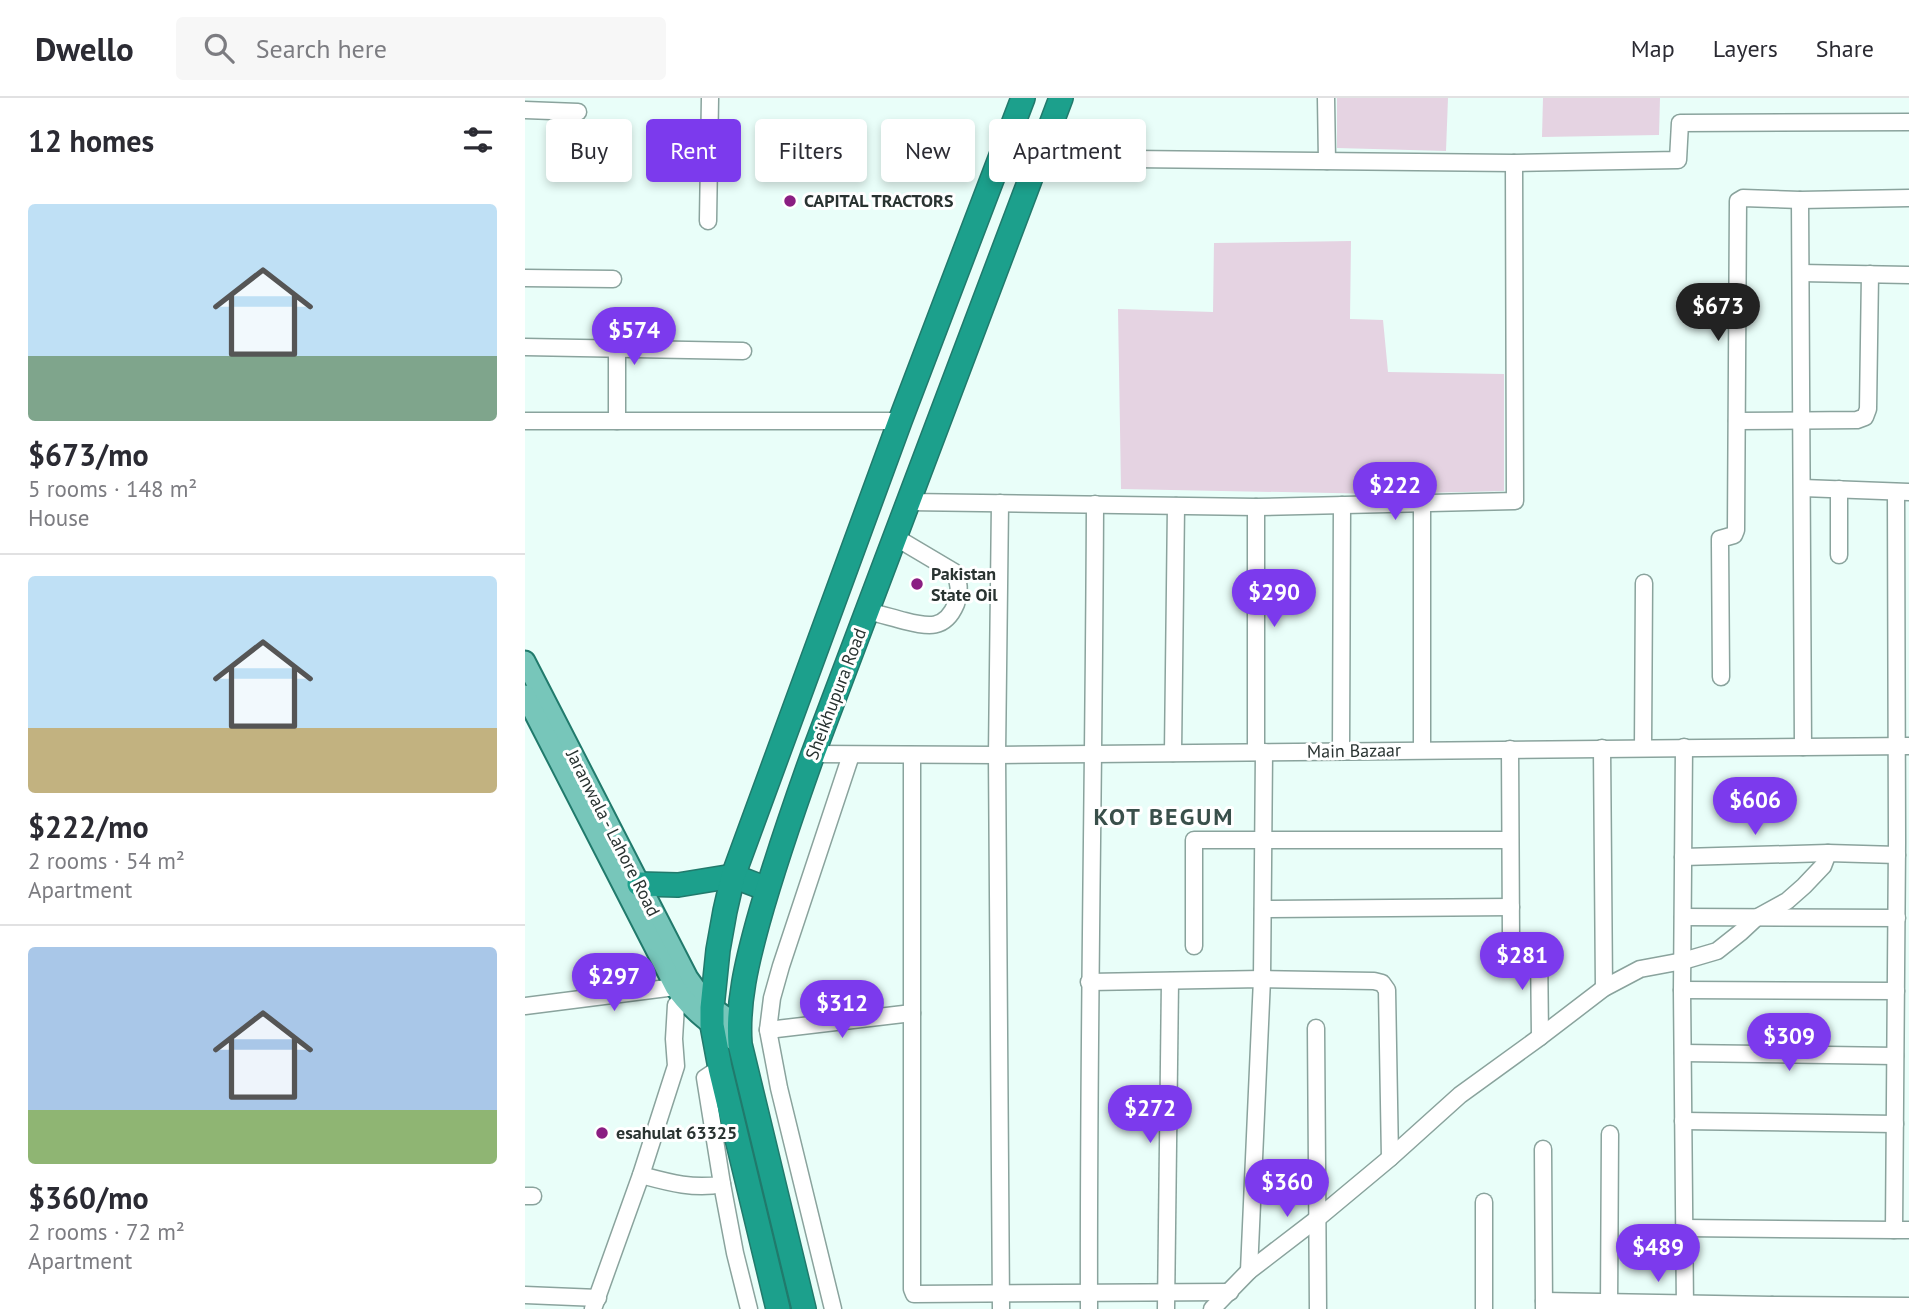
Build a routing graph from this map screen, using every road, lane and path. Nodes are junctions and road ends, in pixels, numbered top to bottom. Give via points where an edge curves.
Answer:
1 (710, 98) edge
2 (1023, 98) edge
3 (1061, 98) edge
4 (1326, 98) edge
5 (525, 110) edge
6 (578, 112) dead end
7 (1053, 119) edge
8 (1909, 122) edge
9 (1146, 159) edge
10 (1327, 161) junction
11 (1514, 163) junction
12 (1029, 182) edge
13 (1909, 198) edge
14 (1800, 200) junction
15 (708, 221) dead end
16 (1801, 273) junction
17 (1870, 274) junction
18 (1909, 275) edge
19 (525, 278) edge
20 (613, 279) dead end
21 (525, 347) edge
22 (617, 349) junction
23 (743, 351) dead end
24 (525, 421) edge
25 (617, 421) junction
26 (900, 421) junction
27 (1737, 421) junction
28 (1802, 421) junction
29 (1803, 488) junction
30 (1839, 489) junction
31 (1902, 492) edge
32 (908, 502) junction
33 (1000, 503) junction
34 (1422, 503) junction
35 (1095, 504) junction
36 (1342, 505) junction
37 (1177, 506) junction
38 (1257, 507) junction
39 (895, 537) junction
40 (1839, 555) dead end
41 (1644, 583) dead end
42 (867, 611) junction
43 (525, 661) edge
44 (1721, 677) dead end
45 (525, 695) edge
46 (532, 722) edge
47 (1900, 746) edge
48 (1684, 747) junction
49 (1803, 747) junction
50 (1602, 748) junction
51 (1643, 748) junction
52 (1510, 749) junction
53 (1422, 750) junction
54 (1341, 751) junction
55 (1260, 752) junction
56 (1173, 753) junction
57 (813, 754) junction
58 (1094, 754) junction
59 (851, 755) junction
60 (912, 755) junction
61 (997, 755) junction
62 (1263, 840) junction
63 (1510, 840) junction
64 (1901, 846) edge
65 (1828, 853) junction
66 (1683, 857) junction
67 (733, 876) junction
68 (639, 884) junction
69 (767, 889) junction
70 (1511, 907) junction
71 (1263, 909) junction
72 (1683, 917) junction
73 (1756, 918) junction
74 (1896, 918) junction
75 (1511, 938) dead end
76 (1194, 946) dead end
77 (1539, 946) dead end
78 (1683, 961) junction
79 (1262, 979) junction
80 (1170, 981) junction
81 (1089, 982) junction
82 (685, 988) junction
83 (1604, 988) junction
84 (1682, 990) junction
85 (1896, 991) junction
86 (525, 1006) edge
87 (912, 1013) junction
88 (712, 1016) junction
89 (1902, 1020) edge
90 (1316, 1028) dead end
91 (768, 1030) junction
92 (740, 1035) junction
93 (1540, 1037) junction
94 (1683, 1053) junction
95 (1895, 1056) junction
96 (720, 1068) junction
97 (1683, 1121) junction
98 (1895, 1124) junction
99 (1610, 1134) dead end
100 (1543, 1149) dead end
101 (1390, 1158) junction
102 (641, 1175) junction
103 (722, 1184) junction
104 (1484, 1202) dead end
105 (1318, 1219) junction
106 (1684, 1228) junction
107 (1902, 1230) edge
108 (1249, 1271) junction
109 (1089, 1292) junction
110 (1230, 1292) junction
111 (525, 1295) edge
112 (1001, 1301) edge
113 (1166, 1301) edge
114 (595, 1303) edge
115 (1544, 1305) edge
116 (1609, 1305) edge
117 (1685, 1306) edge
118 (1909, 1306) edge
119 (1772, 1307) edge
120 (1840, 1307) edge
121 (1214, 1308) edge
122 (749, 1309) edge
123 (778, 1309) edge
124 (804, 1309) edge
125 (833, 1309) edge
126 (1089, 1309) edge
127 (1318, 1309) edge
128 (1484, 1309) edge

1 - 15 street
2 - 26 highway, Sheikhupura Road
3 - 7 highway, Sheikhupura Road
4 - 10 street
5 - 6 street
8 - 11 street via 1680,123 1678,160
9 - 10 street
10 - 11 street
11 - 34 street via 1515,501
12 - 32 highway, Sheikhupura Road
13 - 14 street
14 - 16 street
14 - 27 street via 1738,201
16 - 17 street
16 - 28 street
17 - 18 street
17 - 28 street via 1865,417
19 - 20 street
21 - 22 street
22 - 23 street
22 - 25 street
24 - 25 street
25 - 26 street
26 - 67 highway, Sheikhupura Road
27 - 28 street
27 - 44 street via 1736,530 1720,539
28 - 29 street
29 - 30 street
29 - 49 street
30 - 31 street
30 - 40 street
31 - 47 street
32 - 33 street
32 - 39 highway, Sheikhupura Road
33 - 35 street
33 - 61 street
34 - 36 street
34 - 53 street
35 - 37 street
35 - 58 street
36 - 38 street
36 - 54 street
37 - 38 street
37 - 56 street
38 - 55 street
39 - 42 highway, Sheikhupura Road
39 - 42 street via 954,572 959,594 955,607 947,619 926,626
41 - 51 street
42 - 57 highway, Sheikhupura Road
43 - 68 main road, Jaranwala - Lahore Road
45 - 46 main road, Jaranwala - Lahore Road
46 - 82 main road, Jaranwala - Lahore Road
47 - 49 street, Main Bazaar
47 - 64 street
48 - 49 street, Main Bazaar
48 - 51 street, Main Bazaar
48 - 66 street
50 - 51 street, Main Bazaar
50 - 52 street, Main Bazaar
50 - 83 street
52 - 53 street, Main Bazaar
52 - 63 street
53 - 54 street, Main Bazaar
54 - 55 street, Main Bazaar
55 - 56 street, Main Bazaar
55 - 62 street
56 - 58 street, Main Bazaar
57 - 59 street, Main Bazaar
57 - 69 highway, Sheikhupura Road
58 - 61 street, Main Bazaar
58 - 81 street
59 - 60 street, Main Bazaar
59 - 91 street via 778,977
60 - 61 street, Main Bazaar
60 - 87 street
61 - 112 street
62 - 63 street
62 - 71 street
62 - 76 street via 1194,840
63 - 70 street
64 - 65 street
64 - 74 street
65 - 66 street
65 - 73 street via 1823,866 1804,886
66 - 72 street
67 - 68 highway via 678,886
67 - 69 highway
67 - 88 highway, Sheikhupura Road via 718,950
68 - 82 main road, Jaranwala - Lahore Road
69 - 92 highway, Sheikhupura Road via 744,982
70 - 71 street
70 - 75 street
71 - 79 street
72 - 73 street
72 - 78 street
73 - 74 street
73 - 78 street via 1717,951
74 - 85 street
77 - 93 street
78 - 83 street via 1640,969
78 - 84 street
79 - 80 street
79 - 101 street via 1382,983 1387,990
79 - 108 street
80 - 81 street
80 - 113 street
81 - 109 street
82 - 86 street
82 - 88 main road, Jaranwala - Lahore Road
82 - 102 street via 676,1005 676,1066
83 - 93 street
84 - 85 street
84 - 94 street
85 - 89 street
87 - 91 street
87 - 112 street via 912,1289 921,1295
88 - 92 main road, Jaranwala - Lahore Road
88 - 96 highway, Sheikhupura Road
89 - 95 street
90 - 105 street
91 - 125 street
92 - 124 highway, Sheikhupura Road
93 - 101 street via 1460,1095
94 - 95 street
94 - 97 street
95 - 98 street
96 - 103 street via 705,1078
96 - 123 highway, Sheikhupura Road
97 - 98 street
97 - 106 street
98 - 107 street
99 - 116 street
100 - 115 street
101 - 105 street
102 - 103 street via 678,1185
102 - 114 street
103 - 122 street
104 - 128 street
105 - 108 street
105 - 127 street
106 - 107 street
106 - 117 street
108 - 110 street
109 - 112 street
109 - 113 street
109 - 126 street
110 - 113 street
110 - 121 street
111 - 114 street
115 - 116 street
116 - 117 street
117 - 119 street
118 - 120 street
119 - 120 street

